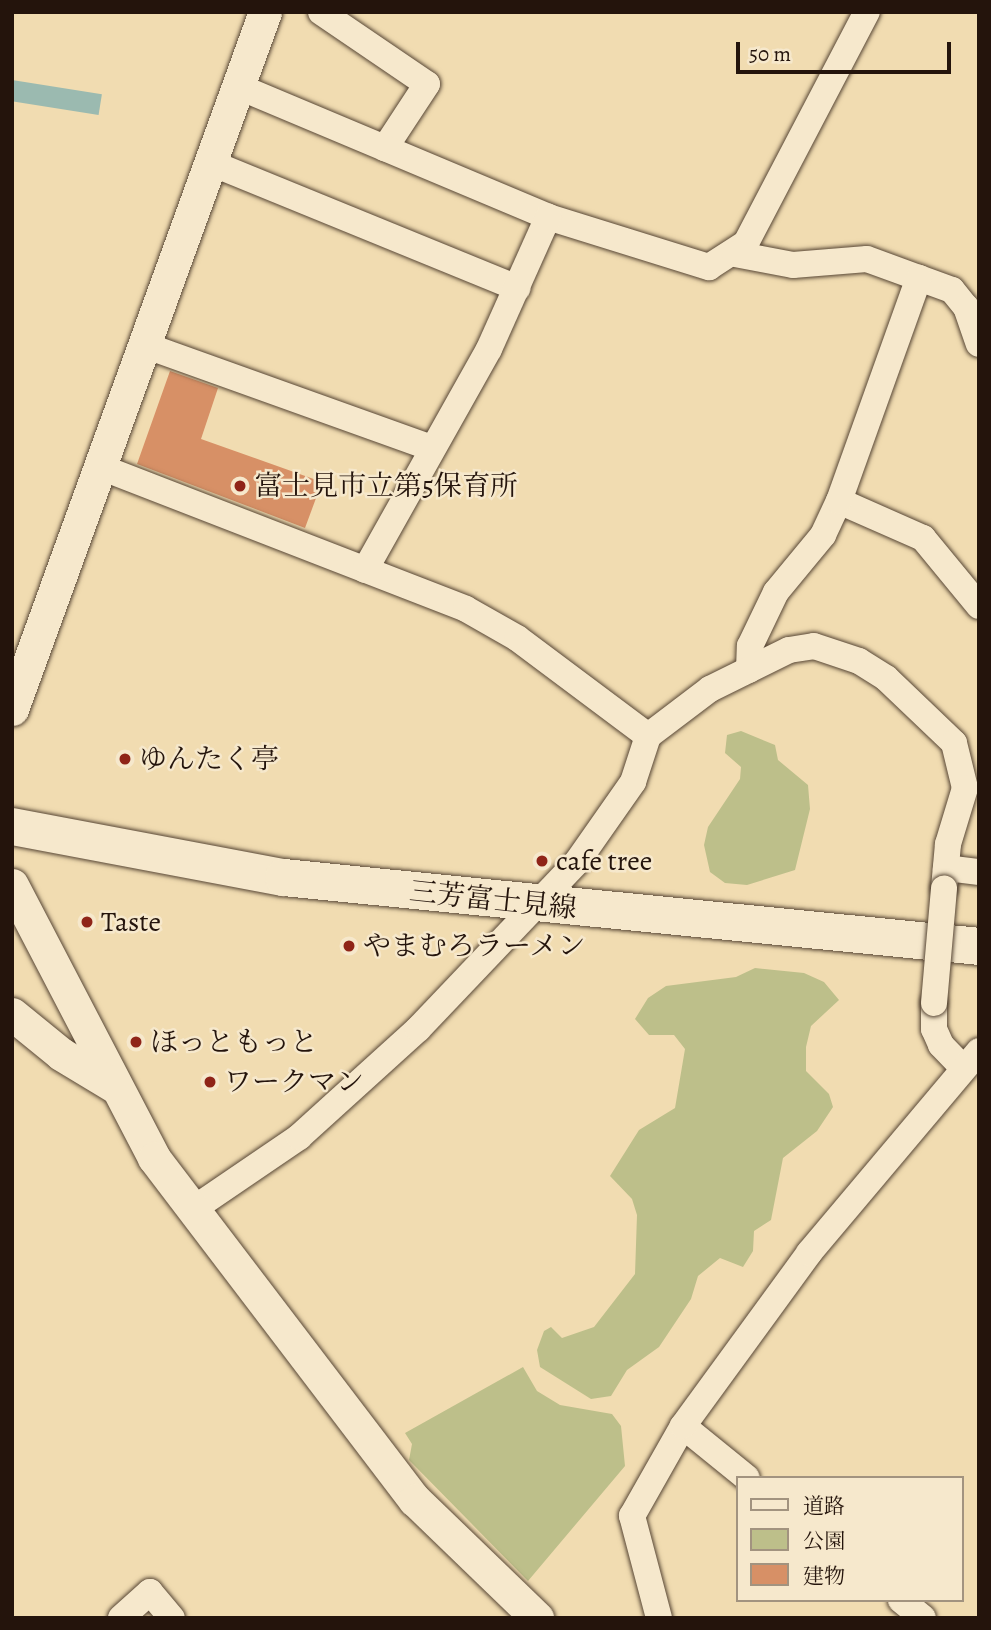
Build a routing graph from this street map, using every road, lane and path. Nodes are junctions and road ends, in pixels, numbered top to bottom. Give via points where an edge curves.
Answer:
1 (265, 12) edge
2 (321, 12) edge
3 (867, 12) edge
4 (237, 86) junction
5 (385, 148) junction
6 (211, 163) junction
7 (548, 217) junction
8 (735, 254) junction
9 (919, 278) junction
10 (518, 288) junction
11 (979, 345) edge
12 (147, 346) junction
13 (432, 448) junction
14 (103, 468) junction
15 (839, 501) junction
16 (365, 570) junction
17 (979, 606) edge
18 (748, 670) junction
19 (12, 709) edge
20 (648, 736) junction
21 (12, 826) edge
22 (979, 872) edge
23 (945, 878) junction
24 (12, 885) edge
25 (534, 906) junction
26 (979, 946) edge
27 (12, 1014) edge
28 (971, 1059) edge
29 (114, 1086) junction
30 (192, 1210) junction
31 (683, 1426) junction
32 (745, 1476) edge
33 (903, 1602) edge
34 (121, 1618) edge
35 (172, 1618) edge
36 (537, 1618) edge
37 (659, 1618) edge
38 (923, 1618) edge

1 - 4 street
2 - 5 street via 427,84
3 - 8 street via 793,158
4 - 5 street
4 - 6 street
5 - 7 street
6 - 10 street
6 - 12 street
7 - 8 street via 702,267
7 - 10 street
8 - 9 street via 793,265 867,259
9 - 11 street via 952,290 966,307
9 - 15 street
10 - 13 street via 446,430
12 - 13 street
12 - 14 street
13 - 16 street
14 - 16 street
14 - 19 street
15 - 17 street via 923,538
15 - 18 street via 823,535 776,592 750,646
16 - 20 street via 466,609 517,638
18 - 20 street via 710,689
18 - 23 street via 789,650 832,650 886,678 944,730 966,775
20 - 25 street via 633,782 611,818
21 - 25 main road, 三芳富士見線 via 179,862
22 - 23 street
23 - 28 street, bridge via 934,1029 941,1045
24 - 29 street
25 - 26 main road, 三芳富士見線
25 - 30 street via 418,1029 299,1137
27 - 29 street via 61,1054
28 - 31 street via 809,1253
29 - 30 street via 154,1158
30 - 36 street via 415,1500
31 - 32 street
31 - 37 street via 632,1517
33 - 38 street
34 - 35 street via 150,1592

